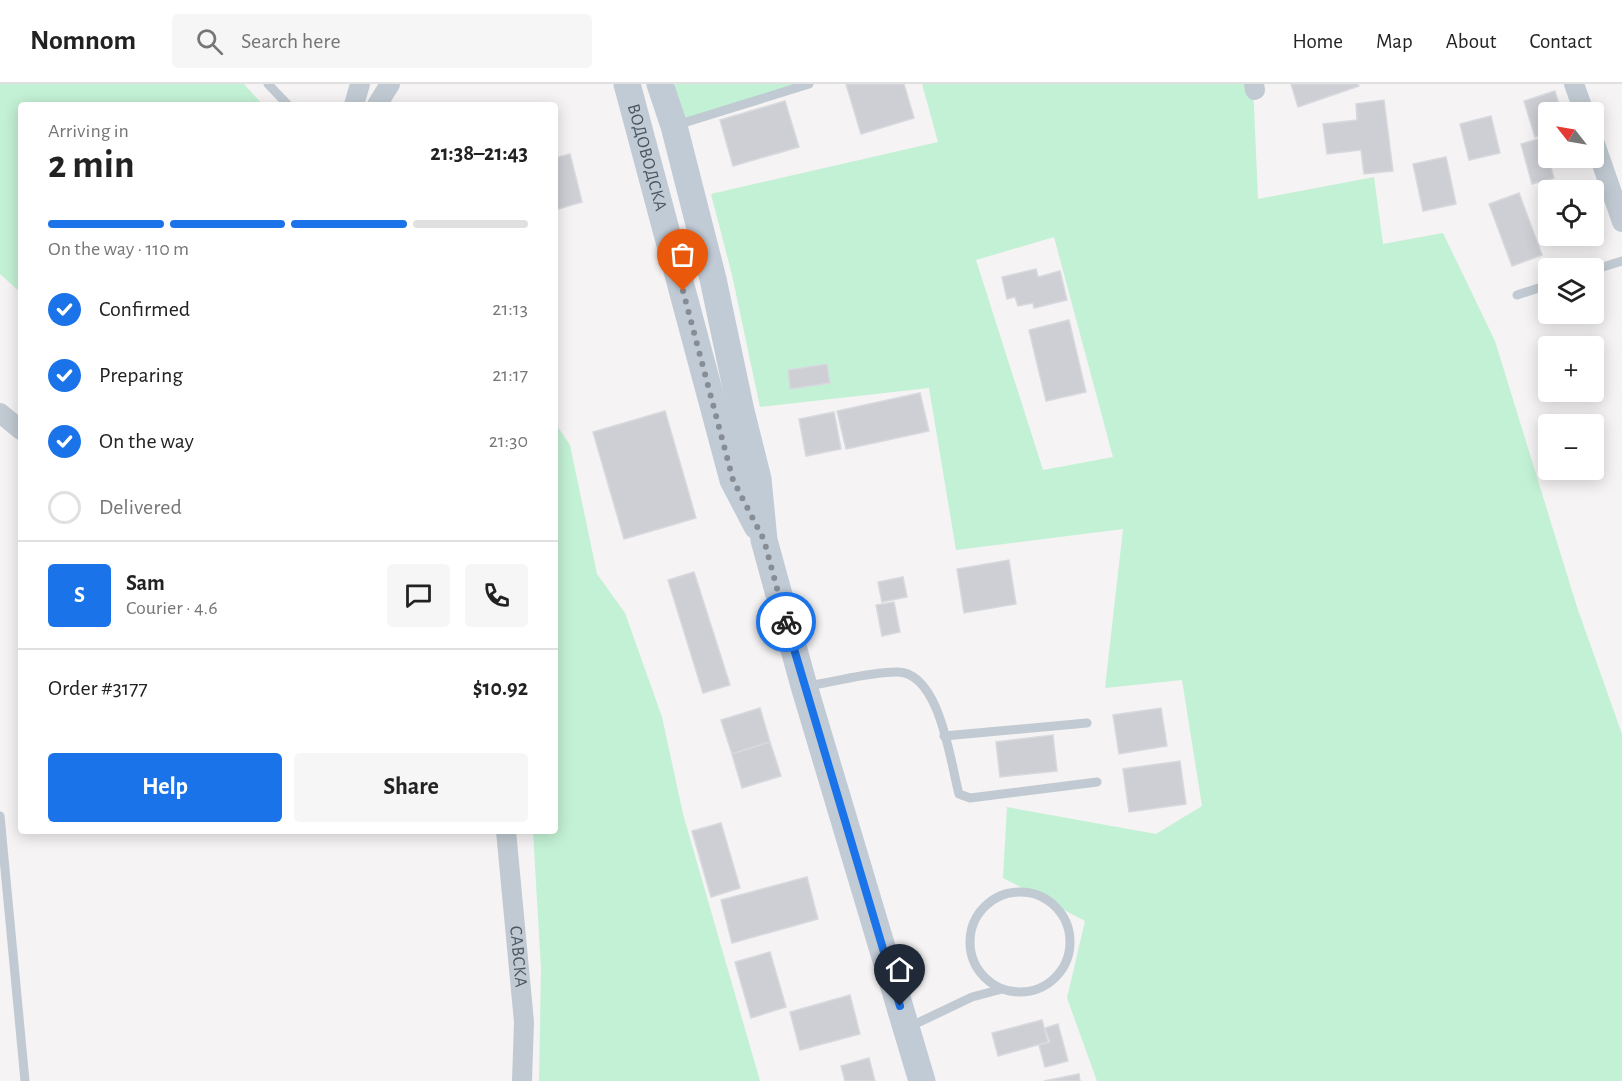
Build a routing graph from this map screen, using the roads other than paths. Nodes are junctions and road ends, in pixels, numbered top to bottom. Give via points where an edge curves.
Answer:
1 (268, 84) edge
2 (360, 84) edge
3 (390, 84) edge
4 (627, 84) edge
5 (660, 84) edge
6 (809, 84) edge
7 (1575, 84) edge
8 (285, 102) edge
9 (355, 102) edge
10 (379, 102) edge
11 (1581, 102) edge
12 (674, 126) junction
13 (1603, 168) edge
14 (1622, 222) edge
15 (1622, 261) edge
16 (1604, 267) edge
17 (1538, 288) edge
18 (1517, 295) dead end
19 (0, 413) edge
20 (18, 428) edge
21 (764, 540) junction
22 (804, 686) junction
23 (1087, 723) dead end
24 (944, 736) junction
25 (1097, 782) dead end
26 (0, 816) edge
27 (506, 834) edge
28 (1002, 989) junction
29 (907, 1029) junction
30 (25, 1081) edge
31 (522, 1081) edge
32 (922, 1081) edge

1 - 8 lane
2 - 9 street
3 - 10 street
4 - 21 main road, ВОДОВОДСКА via 733,480
5 - 12 main road, ВОДОВОДСКА
6 - 12 lane
7 - 11 street
12 - 21 main road, ВОДОВОДСКА via 758,479
13 - 14 street
15 - 16 lane
17 - 18 lane
19 - 20 street
21 - 22 main road, ВОДОВОДСКА
22 - 24 lane via 898,672 914,675 927,687
22 - 29 main road, ВОДОВОДСКА
23 - 24 lane
24 - 25 lane via 959,794 970,798
26 - 30 lane
27 - 31 street, САВСКА via 524,1023
28 - 28 lane via 1034,991 1060,973 1067,959 1069,927 1061,912 1033,893 999,896 975,920 971,954 983,975
28 - 29 lane via 972,997
29 - 32 main road, ВОДОВОДСКА

